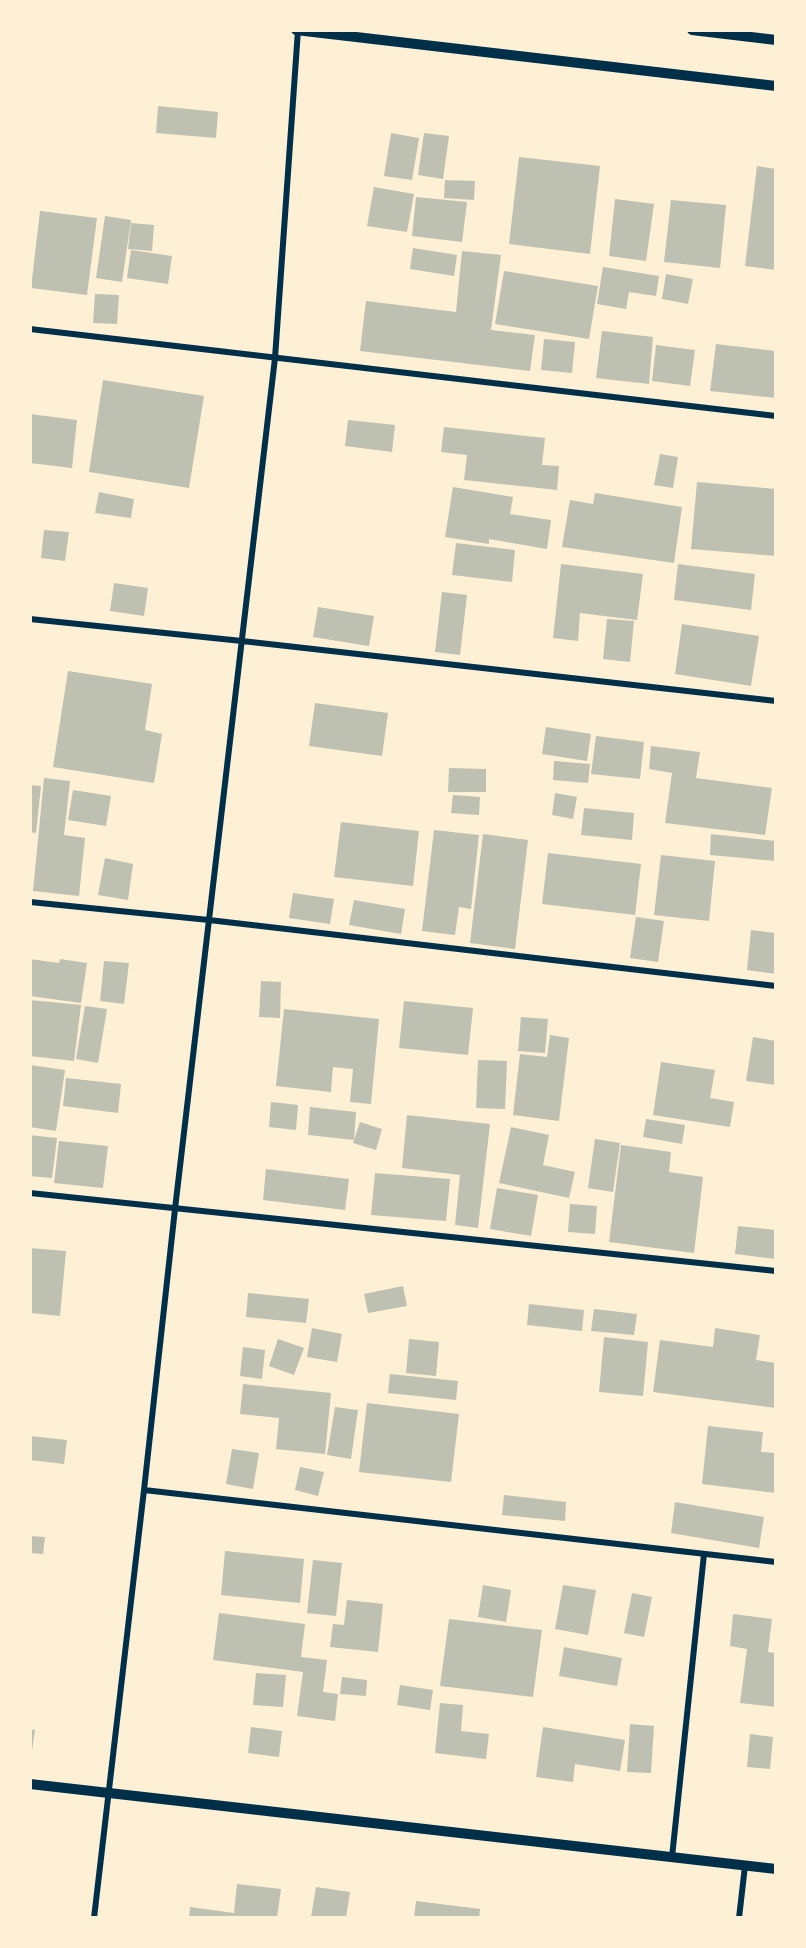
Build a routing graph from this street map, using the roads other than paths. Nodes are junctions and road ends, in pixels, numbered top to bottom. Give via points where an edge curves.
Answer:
1 (297, 30) edge
2 (692, 30) edge
3 (776, 40) edge
4 (776, 86) edge
5 (30, 329) edge
6 (275, 358) junction
7 (776, 416) edge
8 (30, 619) edge
9 (242, 640) junction
10 (776, 701) edge
11 (30, 902) edge
12 (209, 920) junction
13 (776, 986) edge
14 (30, 1193) edge
15 (175, 1209) junction
16 (776, 1271) edge
17 (144, 1490) junction
18 (704, 1554) junction
19 (776, 1562) edge
20 (30, 1784) edge
21 (108, 1793) junction
22 (672, 1857) junction
23 (745, 1866) junction
24 (776, 1869) edge
25 (94, 1918) edge
26 (739, 1918) edge

1 - 4 street
1 - 6 street
2 - 3 street
5 - 6 street
6 - 7 street
6 - 9 street
8 - 9 street
9 - 10 street
9 - 12 street
11 - 12 street
12 - 13 street
12 - 15 street
14 - 15 street
15 - 16 street
15 - 17 street
17 - 18 street
17 - 21 street
18 - 19 street
18 - 22 street
20 - 21 street
21 - 22 street
21 - 25 street
22 - 23 street
23 - 24 street
23 - 26 street

